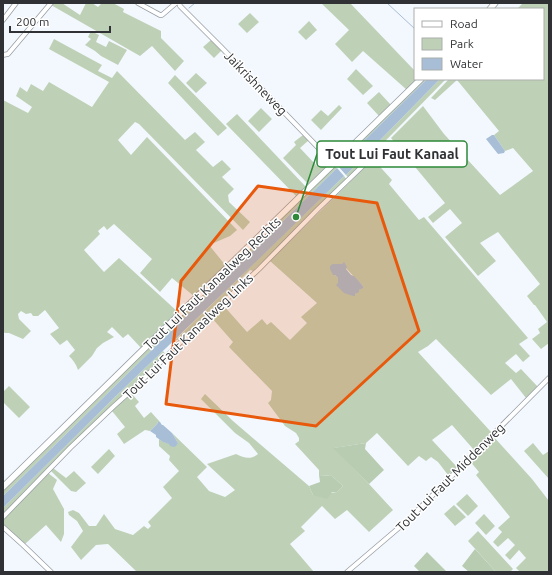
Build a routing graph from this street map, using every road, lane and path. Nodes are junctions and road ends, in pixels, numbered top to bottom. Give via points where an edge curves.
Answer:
1 (16, 3) edge
2 (51, 3) edge
3 (138, 3) edge
4 (178, 3) edge
5 (3, 20) edge
6 (3, 55) edge
7 (420, 80) edge
8 (373, 156) dead end
9 (334, 164) junction
10 (549, 378) edge
11 (3, 487) edge
12 (3, 517) edge
13 (3, 527) edge
14 (51, 572) edge
15 (347, 572) edge

1 - 5 street
2 - 6 street via 8,54
3 - 4 street via 162,15
4 - 9 street, Jaikrishneweg
7 - 9 street, Tout Lui Faut Kanaalweg Rechts
8 - 12 street, Tout Lui Faut Kanaalweg Links via 259,269 70,448
9 - 11 street, Tout Lui Faut Kanaalweg Rechts
10 - 15 street, Tout Lui Faut Middenweg via 408,520
13 - 14 street

